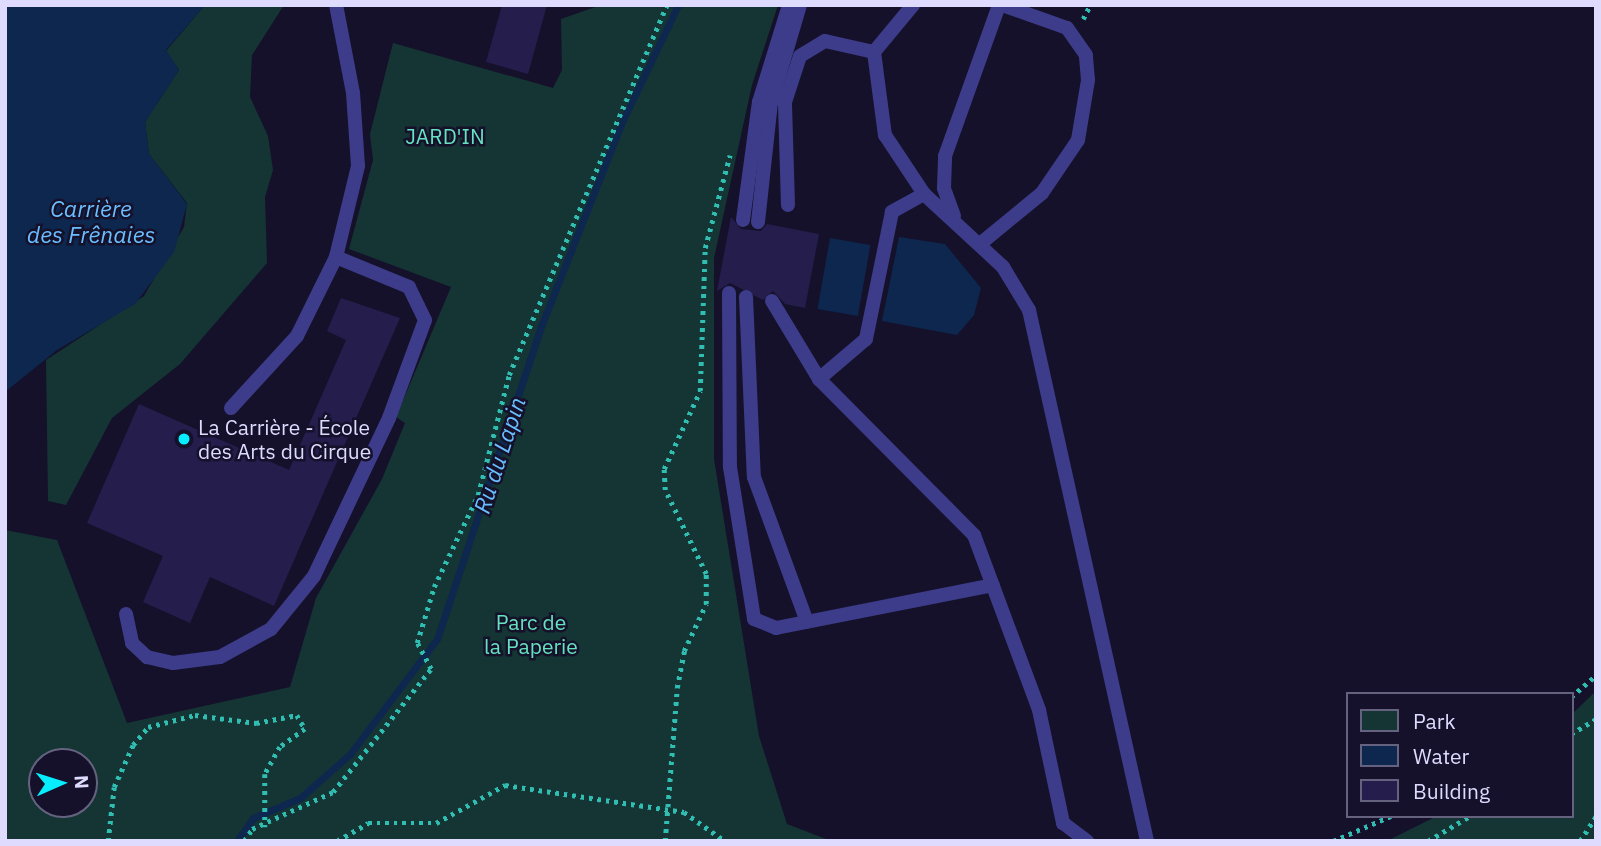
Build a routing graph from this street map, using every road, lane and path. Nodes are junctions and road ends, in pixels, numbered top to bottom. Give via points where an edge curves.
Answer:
1 (336, 5) edge
2 (667, 5) edge
3 (789, 5) edge
4 (800, 5) edge
5 (913, 5) edge
6 (1000, 5) edge
7 (874, 52) junction
8 (731, 151) dead end
9 (924, 194) junction
10 (788, 205) dead end
11 (955, 218) junction
12 (980, 243) junction
13 (336, 257) junction
14 (729, 293) dead end
15 (746, 296) dead end
16 (772, 301) dead end
17 (819, 379) junction
18 (231, 408) dead end
19 (993, 584) junction
20 (126, 614) dead end
21 (807, 622) junction
22 (1596, 675) edge
23 (1573, 695) edge
24 (1596, 719) edge
25 (1573, 733) edge
26 (666, 810) junction
27 (1596, 816) edge
28 (1386, 818) edge
29 (1467, 818) edge
30 (265, 827) junction
31 (108, 841) edge
32 (244, 841) edge
33 (337, 841) edge
34 (665, 841) edge
35 (725, 841) edge
36 (1087, 841) edge
37 (1147, 841) edge
38 (1333, 841) edge
39 (1428, 841) edge
40 (1580, 841) edge

1 - 13 lane via 354,93 358,166
2 - 30 path via 509,375 478,495 434,587 416,643 431,669 333,792
3 - 4 lane via 759,102 750,221 771,103
5 - 7 lane
6 - 11 lane via 945,156 944,188
6 - 12 lane via 1067,28 1086,55 1088,80 1078,139 1042,192
7 - 9 lane via 885,135
7 - 10 lane via 825,41 800,56 785,102
8 - 26 path via 705,248 700,391 664,469 664,490 706,575 706,604 684,651 677,688
9 - 11 lane
9 - 17 lane via 892,212 866,339
11 - 12 lane
12 - 37 lane via 1029,310 1042,356
13 - 18 lane via 298,336
13 - 20 lane via 409,287 423,310 424,330 314,576 271,629 220,657 173,663 147,657 132,643
14 - 21 lane via 730,467 750,612 768,628
15 - 21 lane via 754,477
16 - 17 lane
17 - 19 lane via 974,535
19 - 21 lane
19 - 36 lane via 1039,710 1063,823
22 - 23 path
24 - 25 path
26 - 33 path via 505,785 436,823 368,823
26 - 34 path
26 - 35 path via 699,817
27 - 40 path
28 - 38 path
29 - 39 path
30 - 31 path via 265,774 280,747 304,729 297,715 256,723 195,715 148,727 133,745 114,787
30 - 32 path via 252,829

